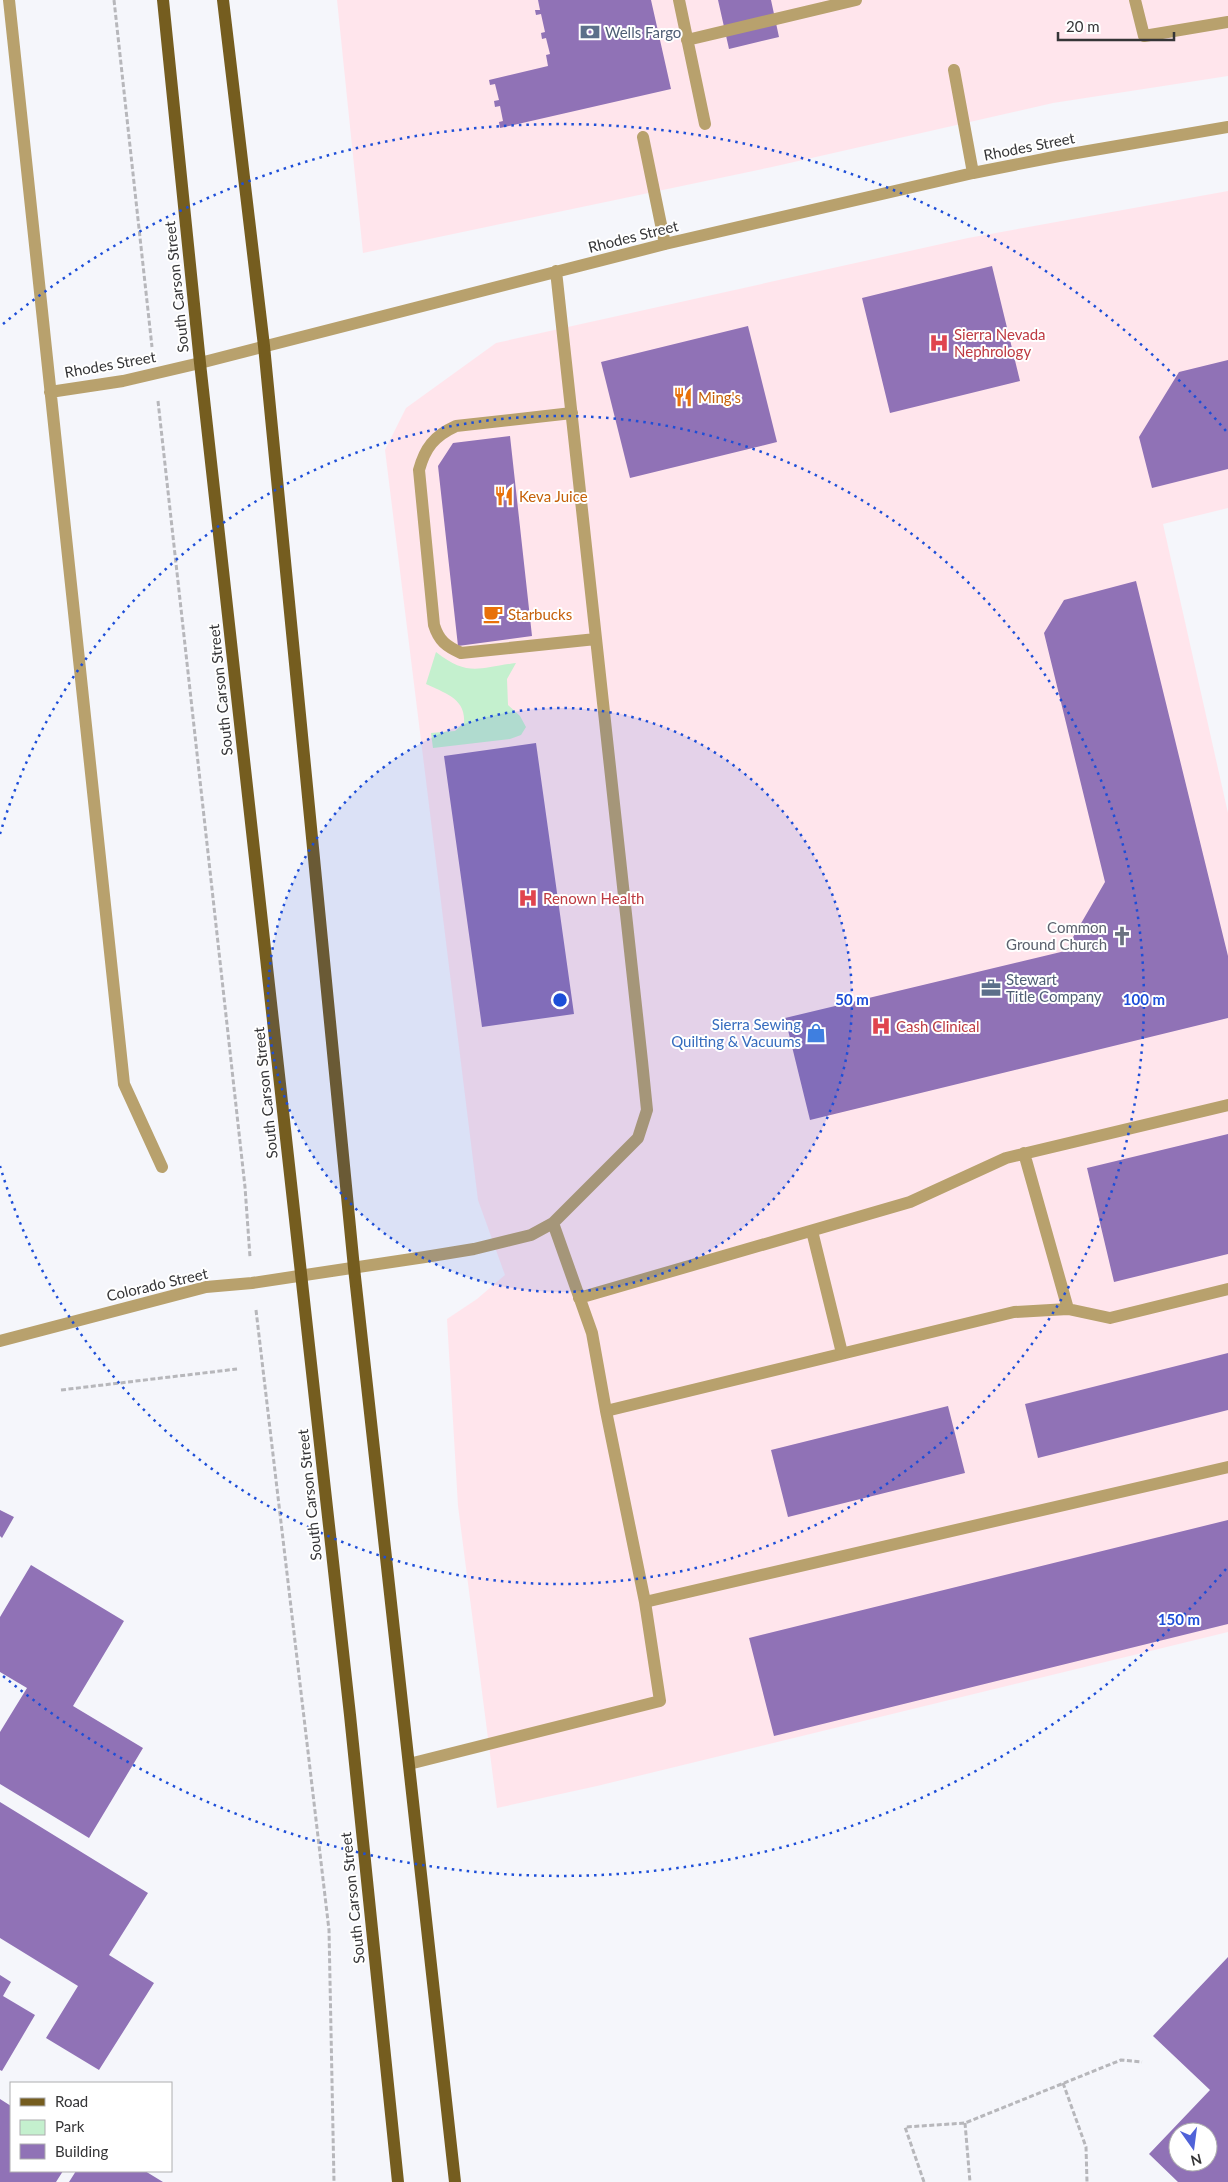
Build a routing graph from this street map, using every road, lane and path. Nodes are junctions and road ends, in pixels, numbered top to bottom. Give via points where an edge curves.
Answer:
1 (9, 0) edge
2 (114, 0) edge
3 (163, 0) edge
4 (223, 0) edge
5 (679, 0) edge
6 (856, 0) edge
7 (1135, 0) edge
8 (1228, 22) edge
9 (687, 40) junction
10 (954, 70) dead end
11 (705, 124) dead end
12 (1228, 127) edge
13 (643, 137) dead end
14 (973, 173) junction
15 (665, 244) junction
16 (556, 271) junction
17 (264, 346) junction
18 (200, 363) junction
19 (155, 373) junction
20 (50, 392) junction
21 (572, 413) junction
22 (596, 640) junction
23 (1228, 1105) edge
24 (1024, 1153) junction
25 (162, 1167) dead end
26 (553, 1223) junction
27 (812, 1231) junction
28 (354, 1268) junction
29 (302, 1276) junction
30 (252, 1283) junction
31 (1228, 1289) edge
32 (579, 1298) junction
33 (1068, 1309) junction
34 (0, 1341) edge
35 (842, 1354) junction
36 (237, 1369) dead end
37 (62, 1390) dead end
38 (606, 1411) junction
39 (1228, 1467) edge
40 (645, 1602) junction
41 (409, 1764) junction
42 (1142, 2062) dead end
43 (1063, 2083) junction
44 (965, 2123) junction
45 (334, 2182) edge
46 (398, 2182) edge
47 (456, 2182) edge
48 (924, 2182) edge
49 (970, 2182) edge
50 (1087, 2182) edge

1 - 20 street
2 - 19 path
3 - 18 main road, South Carson Street
4 - 17 main road
5 - 9 street
6 - 9 street
7 - 8 street via 1144,36
9 - 11 street
10 - 14 street
12 - 14 street, Rhodes Street
13 - 15 street
14 - 15 street, Rhodes Street
15 - 16 street, Rhodes Street
16 - 17 street, Rhodes Street
16 - 21 street, Colorado Street
17 - 18 street, Rhodes Street
17 - 28 main road
18 - 19 street, Rhodes Street
18 - 29 main road, South Carson Street
19 - 20 street, Rhodes Street
19 - 30 path via 245,1187
20 - 25 street via 124,1084
21 - 22 street, Colorado Street
21 - 22 street via 456,426 431,442 419,470 434,625 438,638 447,647 461,653
22 - 26 street, Colorado Street via 647,1110 638,1138
23 - 24 street
24 - 27 street via 1006,1158 910,1202
24 - 33 street
26 - 28 street, Colorado Street via 531,1235 474,1249
26 - 32 street
27 - 32 street
27 - 35 street
28 - 29 street, Colorado Street
28 - 41 main road
29 - 30 street, Colorado Street
29 - 46 main road, South Carson Street
30 - 34 street, Colorado Street via 198,1289
30 - 45 path via 329,1930
31 - 33 street via 1110,1318
32 - 38 street via 592,1333
33 - 35 street via 1014,1312
35 - 38 street
36 - 37 path
38 - 40 street
39 - 40 street
40 - 41 street via 660,1702
41 - 47 main road
42 - 43 path via 1121,2060
43 - 44 path
43 - 50 path via 1086,2147
44 - 48 path via 905,2127
44 - 49 path

